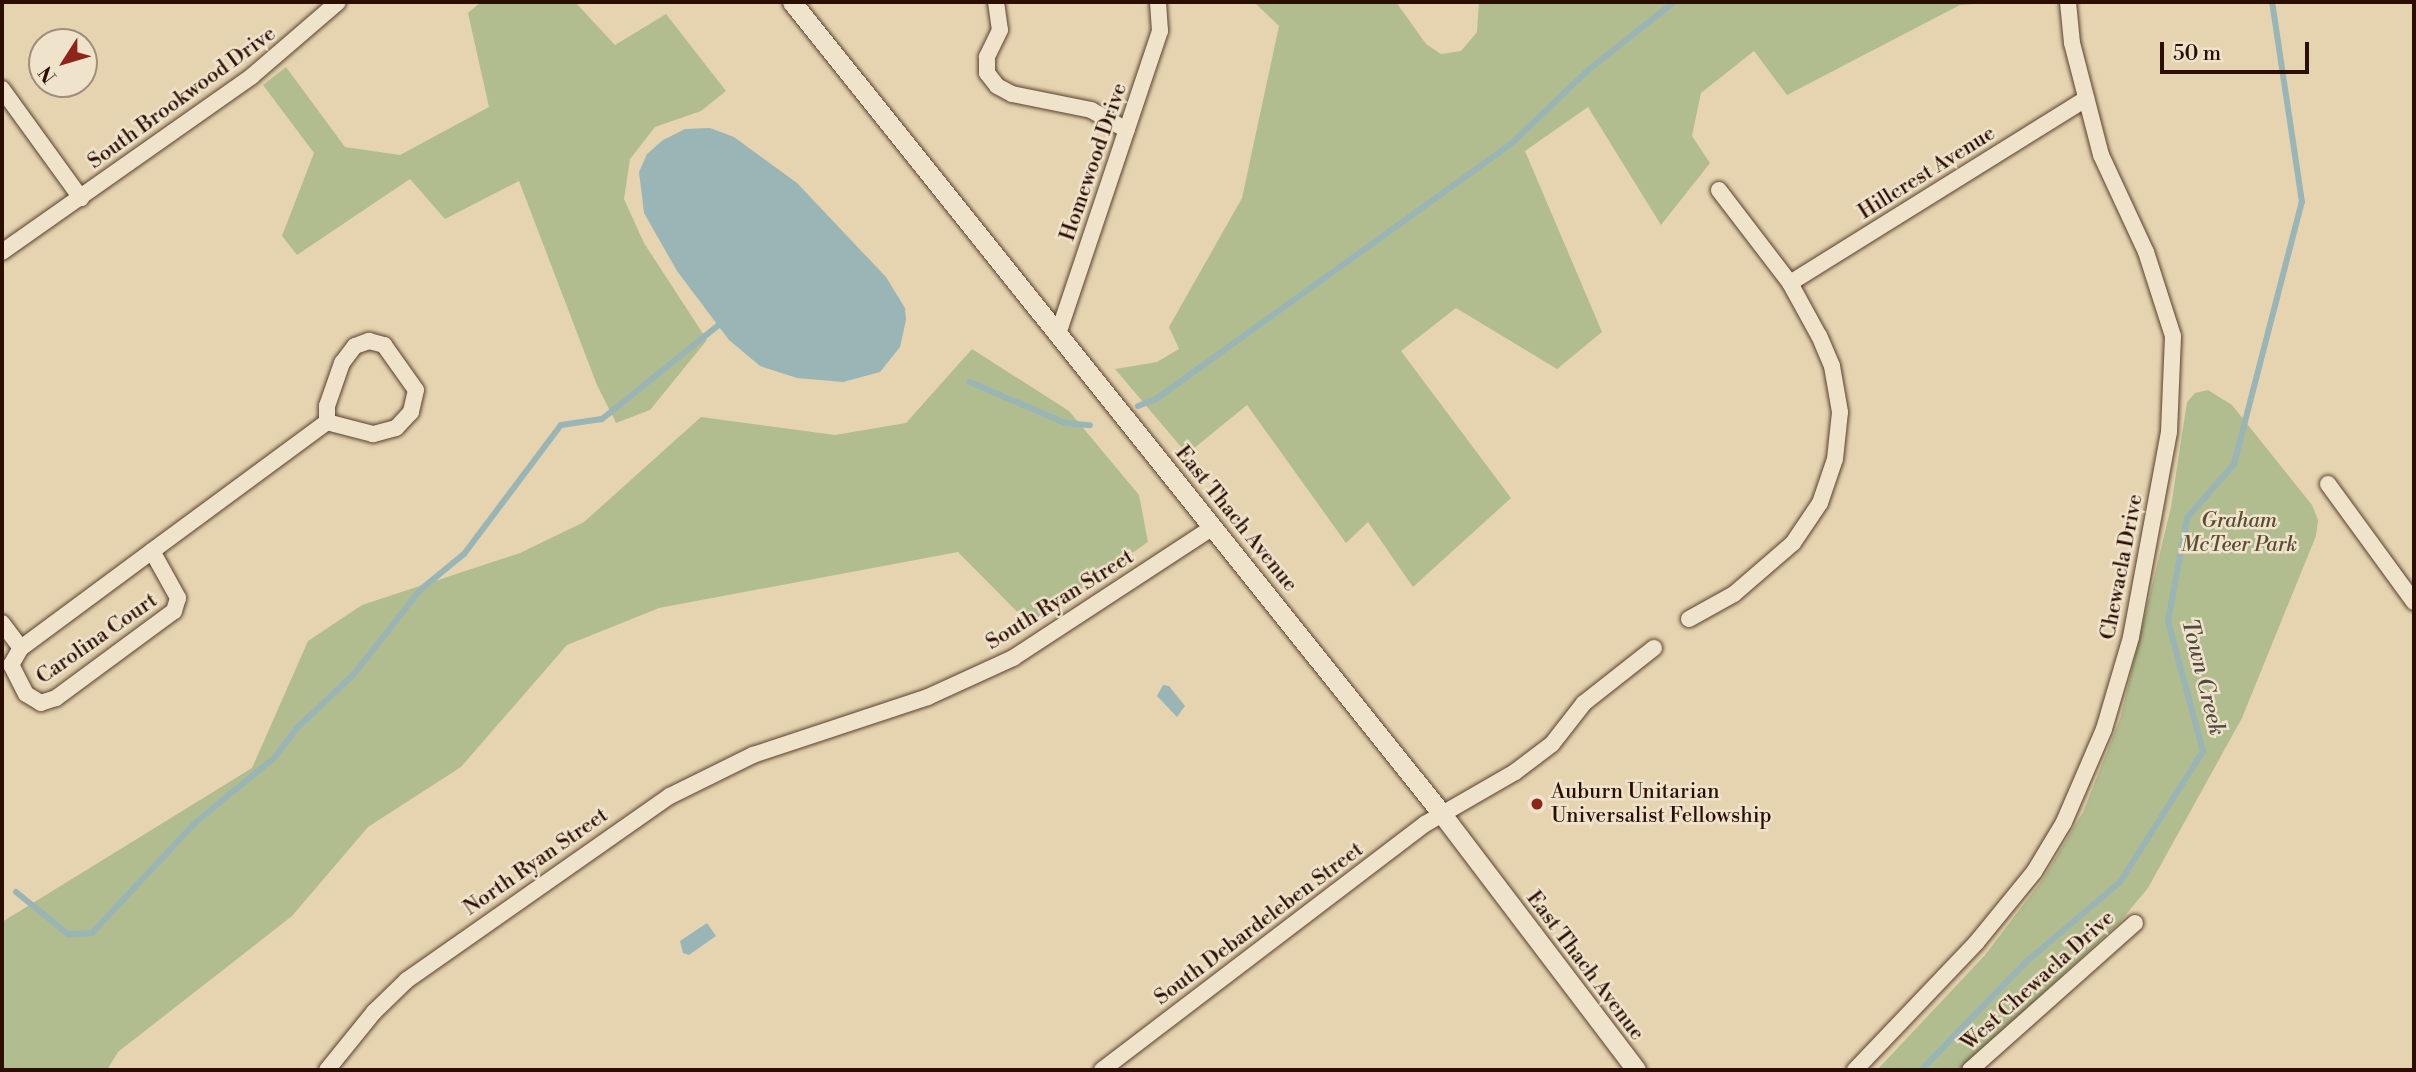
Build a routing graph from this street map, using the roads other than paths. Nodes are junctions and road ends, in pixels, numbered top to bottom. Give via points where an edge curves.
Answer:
1 (338, 2) edge
2 (792, 2) edge
3 (996, 2) edge
4 (1158, 2) edge
5 (2068, 2) edge
6 (2, 89) edge
7 (2086, 99) junction
8 (1127, 130) junction
9 (1719, 190) dead end
10 (81, 198) junction
11 (2, 252) edge
12 (1790, 283) junction
13 (1058, 334) junction
14 (327, 422) junction
15 (2328, 484) dead end
16 (1213, 527) junction
17 (152, 551) junction
18 (2414, 602) edge
19 (1689, 619) dead end
20 (2, 623) edge
21 (1654, 648) dead end
22 (21, 649) junction
23 (804, 738) joint
24 (1442, 814) junction
25 (2134, 923) dead end
26 (327, 1070) edge
27 (1102, 1070) edge
28 (1636, 1070) edge
29 (1855, 1070) edge
30 (1970, 1070) edge

1 - 10 street, South Brookwood Drive via 252,76
2 - 13 street, East Thach Avenue
3 - 8 street via 1000,30 987,57 987,73 997,86 1012,94 1091,110
4 - 8 street, Homewood Drive via 1160,31
5 - 7 street, Chewacla Drive
6 - 10 street
7 - 12 street, Hillcrest Avenue
7 - 29 street, Chewacla Drive via 2101,155 2146,252 2173,337 2169,432 2131,637 2104,730 2064,822 2034,872 1976,943
8 - 13 street, Homewood Drive
9 - 12 street
10 - 11 street, South Brookwood Drive
12 - 19 street via 1832,366 1839,412 1835,459 1820,503 1793,543 1734,594
13 - 16 street, East Thach Avenue
14 - 14 street via 327,407 342,363 355,346 369,341 383,345 416,390 411,412 396,428 373,434
14 - 17 street, Carolina Court
15 - 18 street
16 - 23 street, South Ryan Street via 1013,659 929,697
16 - 24 street, East Thach Avenue
17 - 22 street, Carolina Court
17 - 22 street, Carolina Court via 178,598 174,611 56,698 41,703 16,681 11,665
20 - 22 street
21 - 24 street, South Debardeleben Street via 1584,703 1552,744 1515,772
23 - 26 street, North Ryan Street via 711,774 583,854 407,980
24 - 27 street, South Debardeleben Street
24 - 28 street, East Thach Avenue
25 - 30 street, West Chewacla Drive

